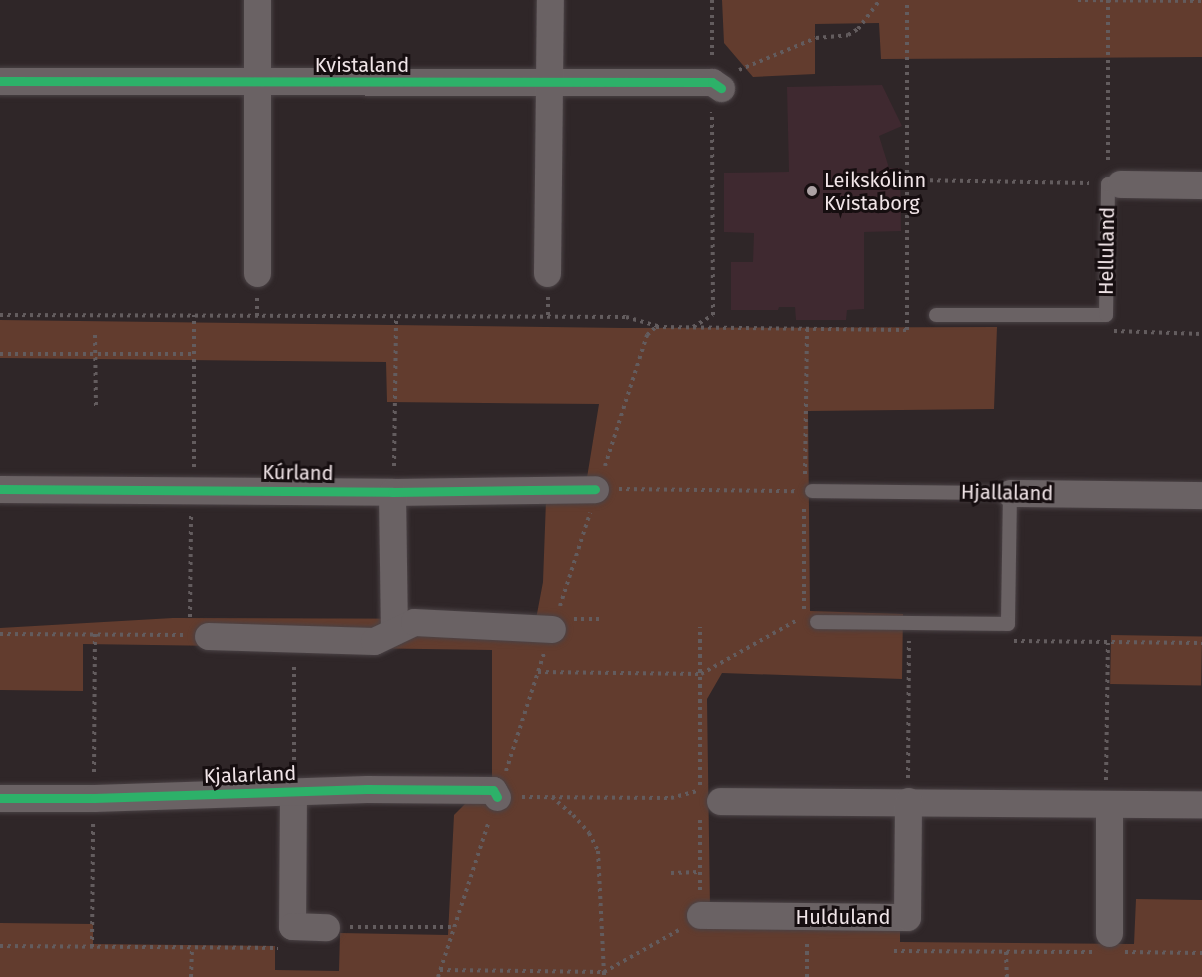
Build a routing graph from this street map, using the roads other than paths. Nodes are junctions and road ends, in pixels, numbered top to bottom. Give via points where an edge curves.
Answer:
1 (257, 0) edge
2 (550, 0) edge
3 (0, 81) edge
4 (715, 81) road end
5 (257, 82) junction
6 (549, 84) junction
7 (1114, 184) joint
8 (1202, 185) edge
9 (257, 273) dead end
10 (547, 273) dead end
11 (936, 315) dead end
12 (0, 489) edge
13 (602, 489) road end
14 (808, 491) road end
15 (392, 492) junction
16 (1010, 493) junction
17 (1202, 495) edge
18 (817, 622) dead end
19 (552, 629) dead end
20 (394, 631) junction
21 (199, 636) road end
22 (293, 792) junction
23 (1108, 795) junction
24 (497, 797) road end
25 (0, 798) edge
26 (908, 801) junction
27 (705, 802) road end
28 (1202, 804) edge
29 (700, 915) road end
30 (326, 927) road end
31 (1109, 946) road end

1 - 5 street
2 - 6 street
3 - 5 street, Kvistaland
4 - 6 street, Kvistaland
5 - 6 street, Kvistaland
5 - 9 street
6 - 10 street
7 - 8 street, Helluland
7 - 11 lane, Helluland via 1106,315
12 - 15 street, Kúrland
13 - 15 street, Kúrland
14 - 16 lane, Hjallaland
15 - 20 street
16 - 17 street, Hjallaland
16 - 18 lane via 1008,624
19 - 20 street via 419,622
20 - 21 street via 374,641
22 - 24 street, Kjalarland via 482,789 493,790
22 - 25 street, Kjalarland
22 - 30 street, Kjalarland via 292,927
23 - 26 street
23 - 28 street
23 - 31 street
26 - 27 street
26 - 29 street, Hulduland via 907,917

